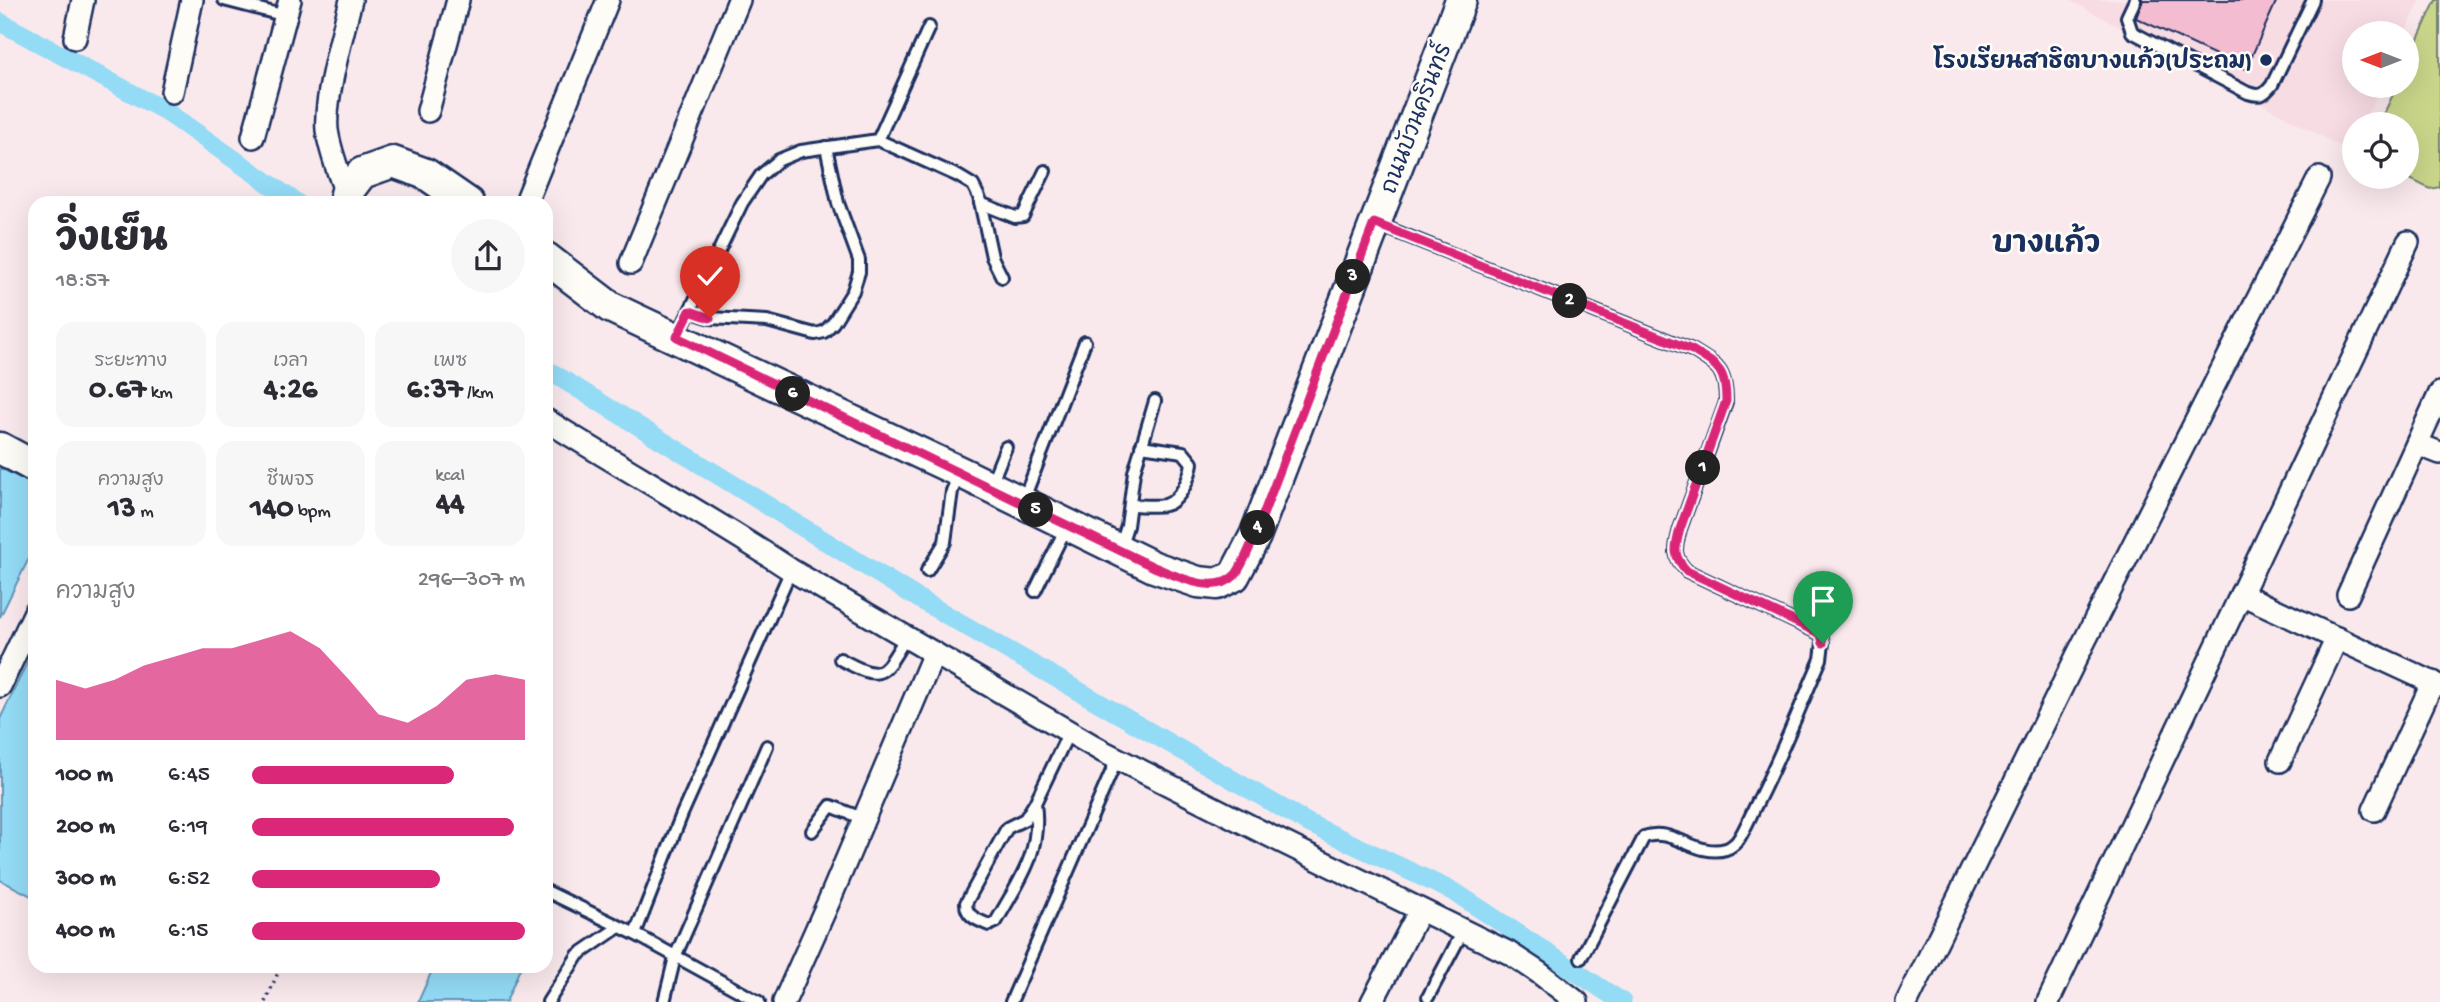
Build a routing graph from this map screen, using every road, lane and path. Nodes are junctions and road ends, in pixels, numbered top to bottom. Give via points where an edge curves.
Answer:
1 (83, 0) edge
2 (192, 0) edge
3 (224, 0) edge
4 (351, 0) edge
5 (458, 0) edge
6 (608, 0) edge
7 (739, 0) edge
8 (1461, 0) edge
9 (2135, 0) edge
10 (2314, 0) edge
11 (288, 8) edge
12 (929, 27) dead end
13 (75, 38) dead end
14 (172, 92) dead end
15 (428, 111) dead end
16 (253, 136) dead end
17 (878, 140) junction
18 (826, 147) junction
19 (1045, 171) dead end
20 (2319, 178) dead end
21 (343, 196) edge
22 (345, 196) edge
23 (458, 196) edge
24 (528, 196) edge
25 (980, 203) junction
26 (1374, 223) junction
27 (2408, 242) dead end
28 (553, 263) edge
29 (631, 263) dead end
30 (1002, 277) dead end
31 (683, 324) junction
32 (1085, 342) dead end
33 (2440, 393) edge
34 (1155, 401) dead end
35 (553, 425) edge
36 (2417, 444) junction
37 (1141, 446) junction
38 (1006, 447) dead end
39 (0, 448) edge
40 (2440, 453) edge
41 (28, 463) edge
42 (960, 472) junction
43 (990, 487) junction
44 (1022, 503) junction
45 (1129, 505) junction
46 (1067, 525) junction
47 (1120, 551) junction
48 (791, 570) junction
49 (927, 571) dead end
50 (1035, 591) dead end
51 (2241, 594) junction
52 (2348, 596) dead end
53 (28, 627) edge
54 (906, 637) junction
55 (2337, 638) junction
56 (934, 653) junction
57 (840, 659) dead end
58 (2436, 684) edge
59 (0, 685) edge
60 (1069, 732) junction
61 (767, 746) dead end
62 (1117, 759) junction
63 (2280, 761) dead end
64 (1035, 803) junction
65 (2374, 810) dead end
66 (864, 819) junction
67 (812, 831) dead end
68 (553, 894) edge
69 (1420, 910) junction
70 (619, 927) junction
71 (1463, 931) junction
72 (635, 934) junction
73 (675, 957) junction
74 (1581, 958) dead end
75 (278, 973) edge
76 (1428, 997) dead end
77 (265, 1002) edge
78 (548, 1002) edge
79 (664, 1002) edge
80 (759, 1002) edge
81 (784, 1002) edge
82 (1011, 1002) edge
83 (1372, 1002) edge
84 (1577, 1002) edge
85 (1907, 1002) edge
86 (2048, 1002) edge

1 - 13 street
2 - 14 street
3 - 11 lane
4 - 21 street via 327,128
5 - 15 street
6 - 24 street
7 - 29 street
8 - 26 street, ถนนบัวนครินทร์
9 - 10 lane via 2127,17 2132,32 2259,96 2272,85
11 - 16 street
12 - 17 lane
17 - 18 lane
17 - 25 lane via 973,185
18 - 31 lane via 790,155 761,175 741,203
18 - 31 lane via 838,203 859,260 853,291 833,323 815,334 767,321 710,318
19 - 25 lane via 1023,216 1015,218
20 - 85 street
22 - 23 street via 362,173 393,162 426,174
25 - 30 lane via 988,243
26 - 47 street, ถนนบัวนครินทร์ via 1255,536 1234,576 1217,584 1198,582
26 - 74 lane via 1692,350 1717,366 1726,383 1726,401 1680,529 1675,549 1678,562 1687,571 1821,634 1821,659 1738,841 1728,849 1713,851 1667,835 1654,833 1644,838
27 - 51 street
28 - 31 street, ถนนบัวนครินทร์ via 610,307
31 - 42 street, ถนนบัวนครินทร์
32 - 44 lane
33 - 36 street
34 - 37 lane
35 - 48 street
36 - 40 street
36 - 52 street
37 - 45 lane
37 - 45 lane via 1183,452 1192,463 1191,472 1171,502
38 - 43 lane
39 - 41 street
42 - 43 street, ถนนบัวนครินทร์
42 - 49 lane via 952,491 945,542
43 - 44 street, ถนนบัวนครินทร์
44 - 46 street, ถนนบัวนครินทร์
45 - 47 lane
46 - 47 street, ถนนบัวนครินทร์
46 - 50 lane
48 - 54 street
48 - 72 lane via 682,814
51 - 55 street
51 - 86 street
53 - 59 street
54 - 56 street
54 - 57 lane via 888,667 875,674
55 - 58 street
55 - 63 street
56 - 60 street
56 - 66 street
58 - 65 street
60 - 62 street
60 - 64 lane
61 - 73 lane
62 - 69 street
62 - 82 lane
64 - 64 lane via 1025,819 1007,828 966,903 970,916 989,925 996,922 1032,856 1038,825
66 - 67 lane via 831,806
66 - 81 street
68 - 70 lane
69 - 71 street
69 - 83 street
70 - 72 lane
70 - 78 lane via 578,955
71 - 76 lane
71 - 84 street via 1509,953
72 - 73 lane
73 - 79 lane
73 - 80 lane
75 - 77 path

